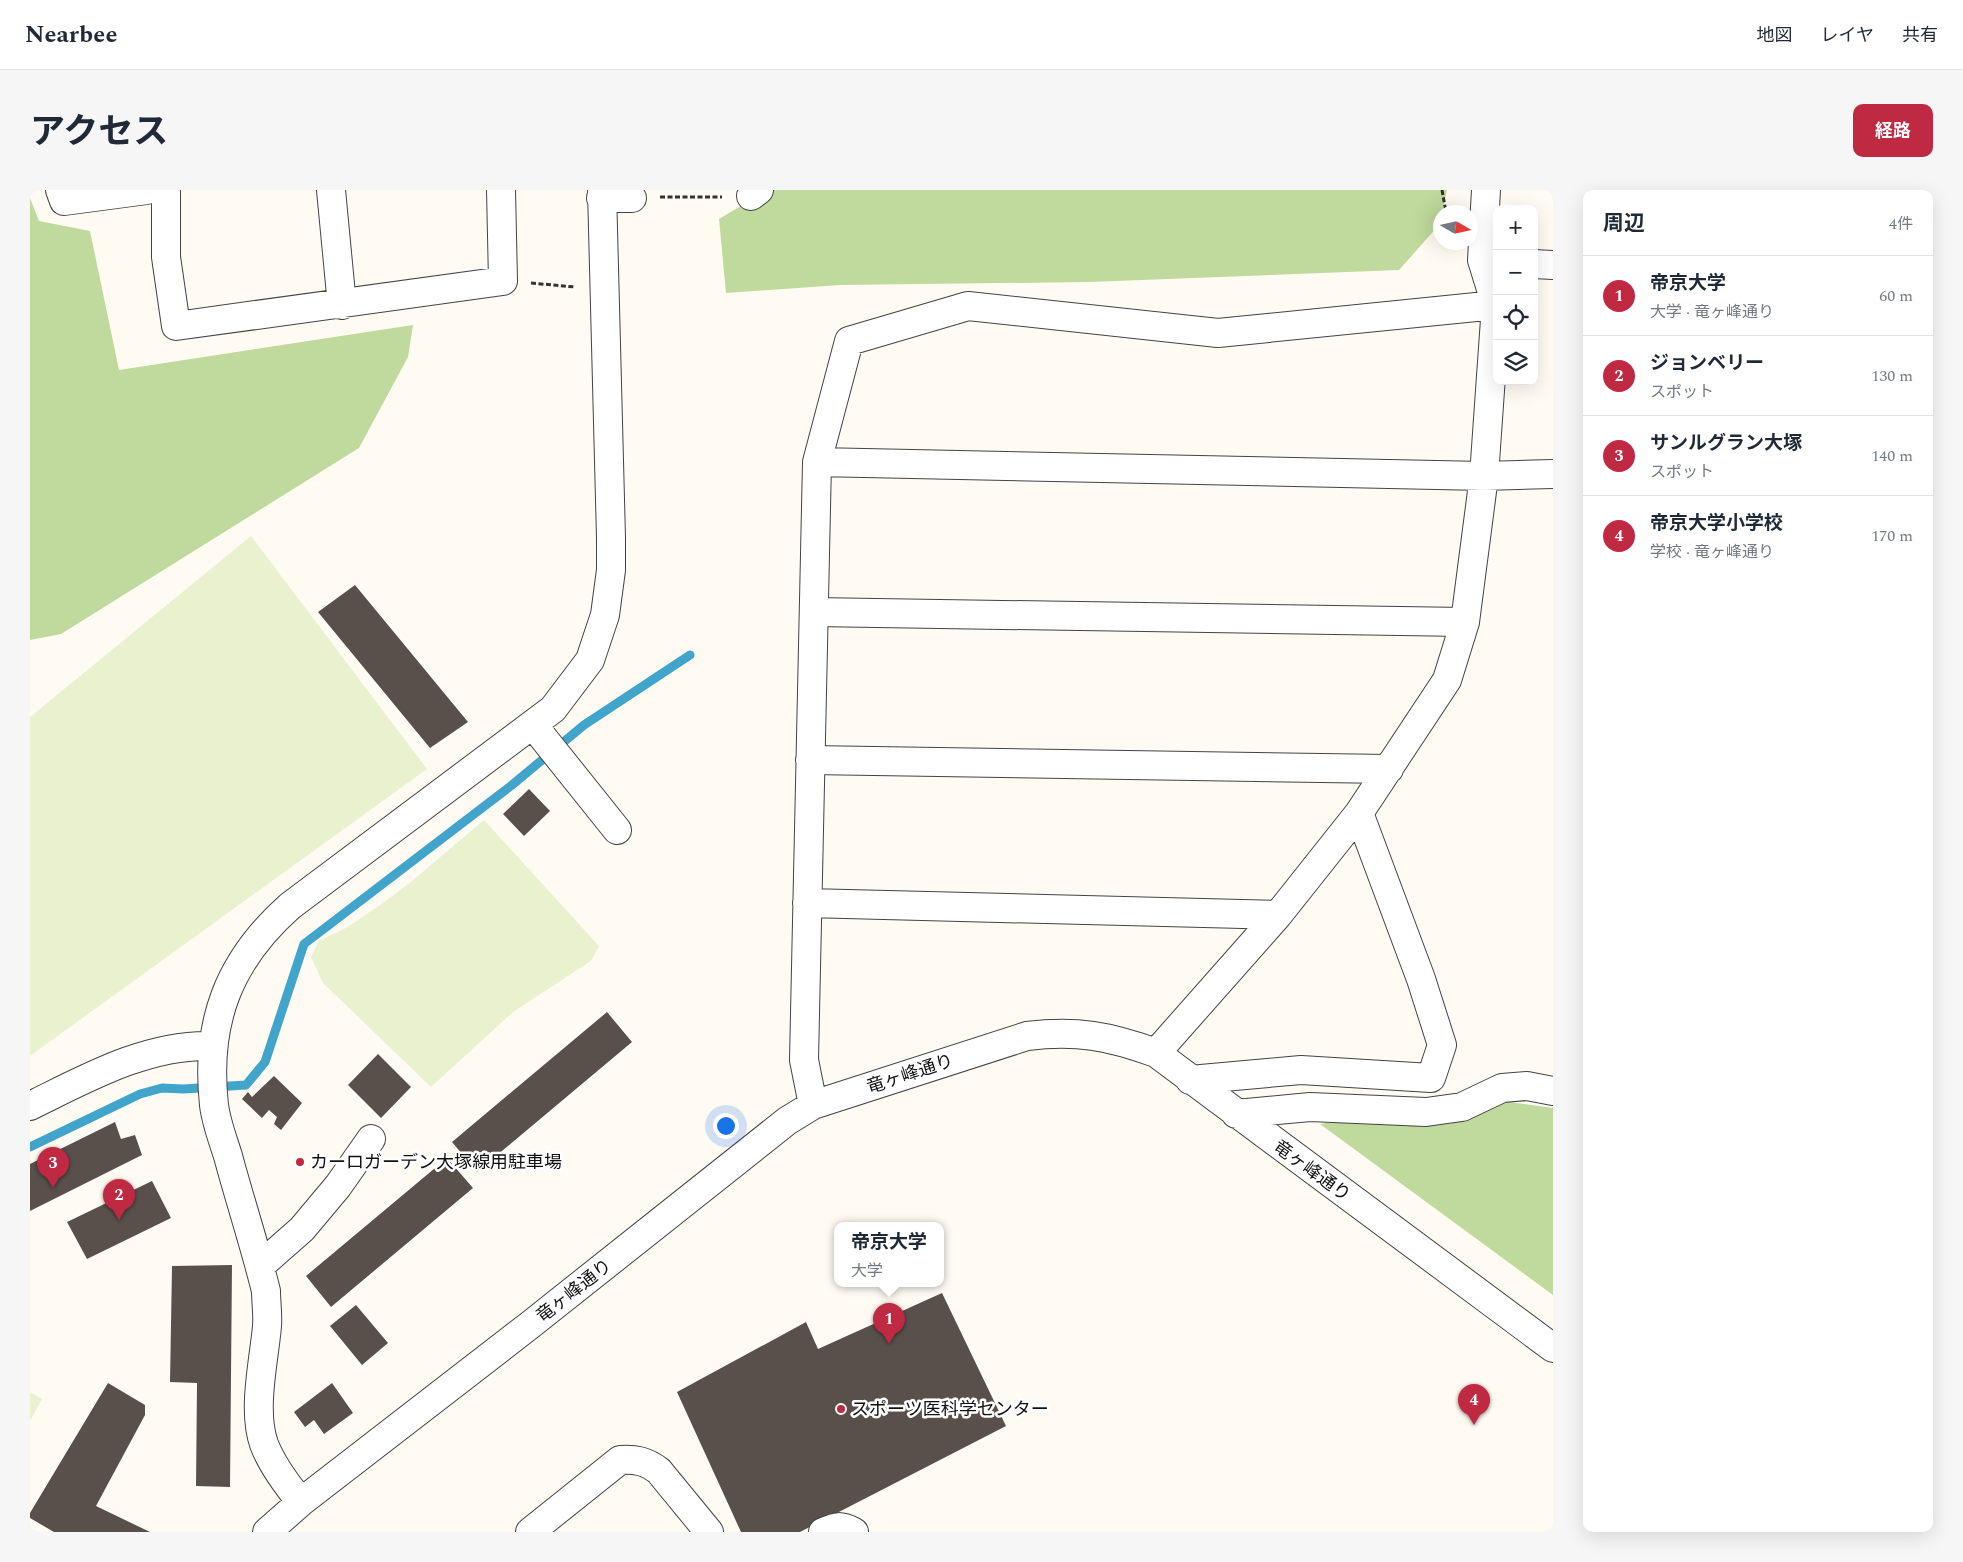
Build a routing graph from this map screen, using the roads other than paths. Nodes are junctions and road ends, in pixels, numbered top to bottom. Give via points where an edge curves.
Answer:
1 (60, 190) edge
2 (147, 190) edge
3 (166, 190) edge
4 (331, 190) edge
5 (501, 190) edge
6 (1486, 190) edge
7 (602, 194) edge
8 (632, 198) road end
9 (1489, 261) edge
10 (1538, 264) edge
11 (1553, 265) edge
12 (1494, 295) edge
13 (342, 304) junction
14 (1493, 306) edge
15 (1494, 340) edge
16 (817, 462) junction
17 (1553, 474) edge
18 (1484, 476) junction
19 (814, 612) junction
20 (1465, 622) junction
21 (547, 744) junction
22 (810, 760) junction
23 (1389, 769) junction
24 (1359, 813) junction
25 (617, 830) dead end
26 (807, 903) junction
27 (1278, 915) junction
28 (1156, 1053) junction
29 (212, 1058) junction
30 (1190, 1080) junction
31 (1553, 1091) edge
32 (813, 1105) junction
33 (30, 1106) edge
34 (1236, 1114) junction
35 (371, 1139) dead end
36 (260, 1266) junction
37 (1553, 1348) edge
38 (301, 1502) junction
39 (267, 1532) edge
40 (530, 1532) edge
41 (709, 1532) edge
42 (823, 1532) edge
43 (854, 1532) edge

1 - 2 street via 64,201
3 - 13 street via 166,257 176,326
4 - 13 street
5 - 13 street via 503,281
6 - 9 street
7 - 8 street
7 - 21 street via 611,570 605,615 590,660 553,709
9 - 12 street
10 - 11 street
14 - 16 street via 1218,333 968,306 849,341
15 - 18 street
16 - 18 street
16 - 19 street
17 - 18 street
18 - 20 street
19 - 20 street
19 - 22 street
20 - 23 street via 1446,680
21 - 25 street
21 - 29 street via 290,906 269,924 237,968 218,1015
22 - 23 street
22 - 26 street
23 - 24 street
24 - 27 street
24 - 30 street via 1442,1045 1431,1078 1301,1070
26 - 27 street
26 - 32 street via 804,1060
27 - 28 street
28 - 30 street, 竜ヶ峰通り
28 - 32 street, 竜ヶ峰通り via 1092,1035 1057,1033 1027,1036
29 - 33 street via 199,1046 159,1052 97,1073
29 - 36 street via 214,1107
30 - 34 street, 竜ヶ峰通り
31 - 34 street via 1527,1086 1502,1088 1462,1108 1426,1112 1310,1107
32 - 38 street, 竜ヶ峰通り via 787,1121
34 - 37 street, 竜ヶ峰通り
35 - 36 street via 302,1229
36 - 38 street via 266,1291 267,1322 260,1424 264,1444 285,1482
38 - 39 street, 竜ヶ峰通り
40 - 41 street via 620,1460 637,1459 659,1471
42 - 43 street via 836,1526

